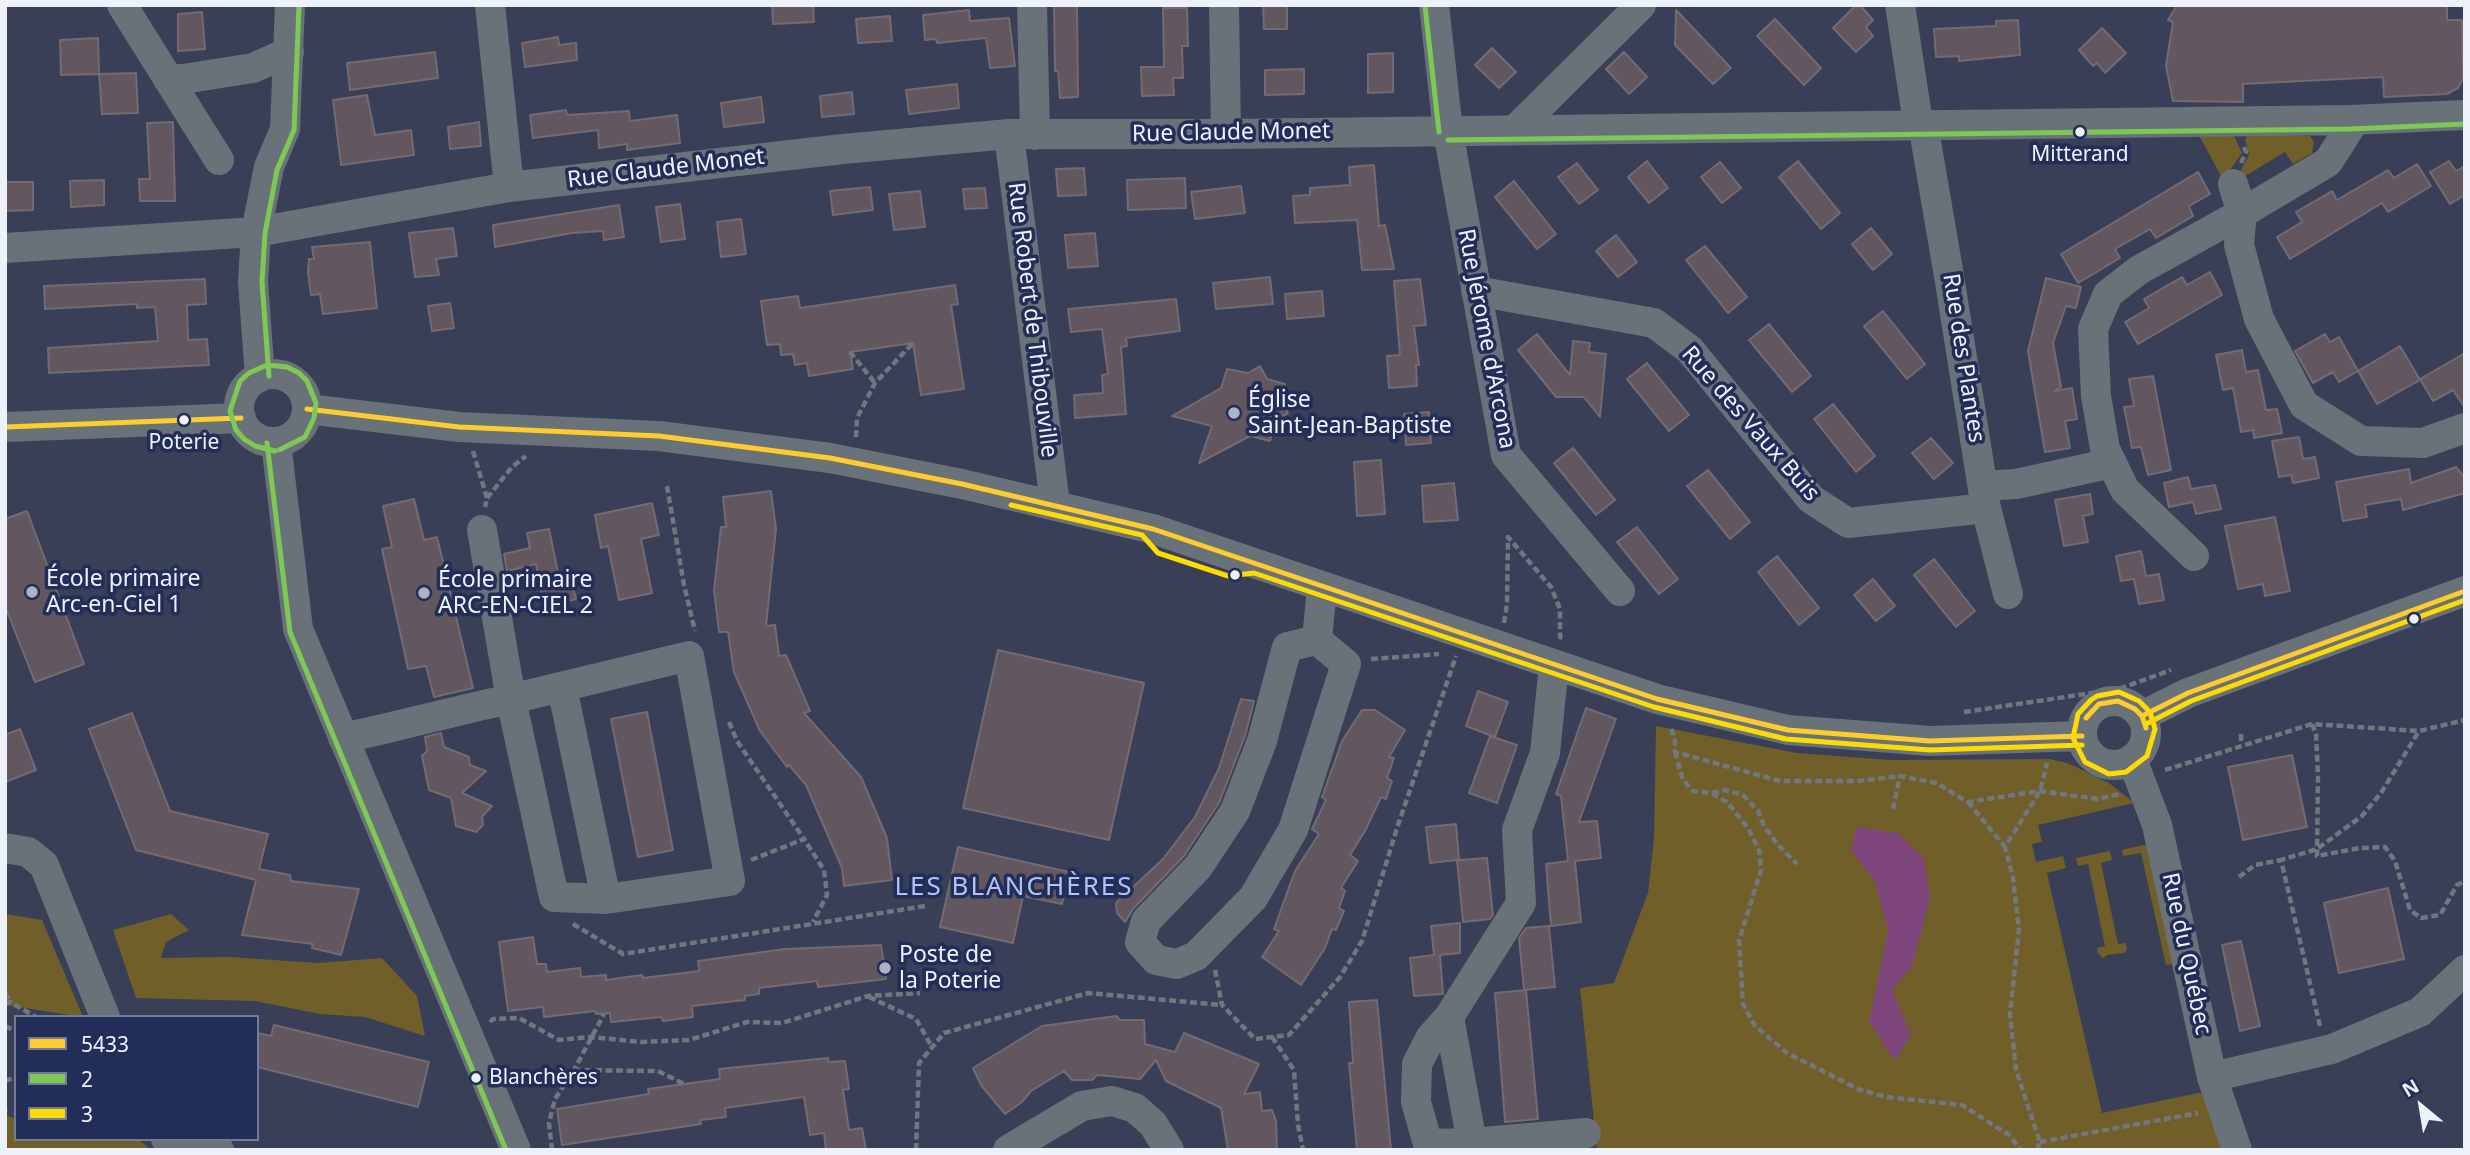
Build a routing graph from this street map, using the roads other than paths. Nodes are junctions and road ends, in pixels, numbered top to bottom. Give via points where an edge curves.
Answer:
1 (122, 5) edge
2 (290, 5) edge
3 (490, 5) edge
4 (1032, 5) edge
5 (1224, 5) edge
6 (1434, 5) edge
7 (1640, 5) edge
8 (1899, 5) edge
9 (289, 52) junction
10 (168, 79) junction
11 (2465, 115) edge
12 (2350, 120) junction
13 (1918, 123) junction
14 (1448, 131) junction
15 (1515, 131) junction
16 (1022, 134) junction
17 (1226, 135) junction
18 (219, 160) dead end
19 (2233, 184) road end
20 (509, 187) junction
21 (2242, 213) junction
22 (256, 232) junction
23 (5, 248) edge
24 (1476, 291) junction
25 (260, 377) junction
26 (307, 409) junction
27 (241, 418) junction
28 (5, 427) edge
29 (2465, 428) edge
30 (276, 442) junction
31 (2112, 463) junction
32 (1985, 497) junction
33 (1055, 505) junction
34 (482, 530) road end
35 (2194, 556) dead end
36 (1322, 587) junction
37 (1620, 591) dead end
38 (2465, 591) edge
39 (2008, 594) dead end
40 (1317, 640) junction
41 (1554, 665) junction
42 (562, 687) junction
43 (511, 699) junction
44 (2142, 716) junction
45 (2082, 736) junction
46 (343, 738) junction
47 (2132, 760) junction
48 (5, 848) edge
49 (606, 899) junction
50 (2465, 970) edge
51 (104, 1015) edge
52 (1449, 1017) junction
53 (2212, 1077) junction
54 (1586, 1132) dead end
55 (176, 1141) edge
56 (1472, 1143) junction
57 (1426, 1147) edge
58 (219, 1150) edge
59 (516, 1150) edge
60 (1008, 1150) edge
61 (1169, 1150) edge
62 (2237, 1150) edge

1 - 10 street
2 - 9 street
3 - 20 street
4 - 16 street, Rue Robert de Thibouville
5 - 17 street
6 - 14 street, Rue Jérome d'Arcona
7 - 15 street
8 - 13 street, Rue des Plantes
9 - 10 street via 253,68
9 - 22 street via 285,129 269,167
10 - 18 street
11 - 12 street, Rue Claude Monet
12 - 13 street, Rue Claude Monet
12 - 21 street via 2328,162
13 - 15 street, Rue Claude Monet
13 - 32 street, Rue des Plantes via 1925,136
14 - 15 street, Rue Claude Monet
14 - 17 street, Rue Claude Monet
14 - 24 street, Rue Jérome d'Arcona
16 - 17 street, Rue Claude Monet
16 - 20 street, Rue Claude Monet
16 - 33 street, Rue Robert de Thibouville
19 - 21 street
20 - 22 street, Rue Claude Monet
21 - 29 street via 2239,245 2259,319 2304,405 2361,441 2423,443
21 - 31 street via 2139,270 2108,294 2093,329 2096,396 2105,449
22 - 23 street, Rue Claude Monet
22 - 25 street via 253,282
24 - 32 street, Rue des Vaux Buis via 1654,323 1690,350 1811,499 1848,523
24 - 37 street, Rue Jérome d'Arcona via 1506,455
25 - 26 street via 276,374 293,380 304,394
25 - 27 street via 242,394
26 - 30 street via 298,432
26 - 33 street via 466,427 660,436 854,462
27 - 28 street
27 - 30 street via 250,433
30 - 46 street via 298,628
31 - 32 street, Rue des Vaux Buis via 2016,484
31 - 35 street via 2125,490
32 - 39 street, Rue des Plantes
33 - 36 street via 1147,527
34 - 43 street
36 - 40 street
36 - 41 street
38 - 44 street via 2188,693
40 - 40 street via 1287,647 1262,741 1235,811 1198,867 1146,921 1140,942 1156,960 1177,964 1196,956 1253,898 1293,831 1346,664
41 - 45 street via 1657,699 1788,730 1930,741
41 - 52 street via 1545,753 1517,830 1521,903
42 - 43 street
42 - 49 street
42 - 49 street via 689,656 730,881
43 - 46 street
43 - 49 street via 554,897
44 - 45 street via 2127,704 2109,701 2092,710 2082,726
44 - 47 street via 2145,740
45 - 47 street via 2100,762
46 - 59 street
47 - 53 street, Rue du Québec via 2157,825
48 - 51 street via 28,852 44,865
50 - 53 street via 2420,1012 2325,1051
52 - 56 street
52 - 57 street via 1431,1037 1417,1064 1416,1102
53 - 62 street, Rue du Québec
54 - 56 street
55 - 58 street
56 - 57 street
60 - 61 street via 1082,1106 1112,1101 1135,1108 1153,1124

